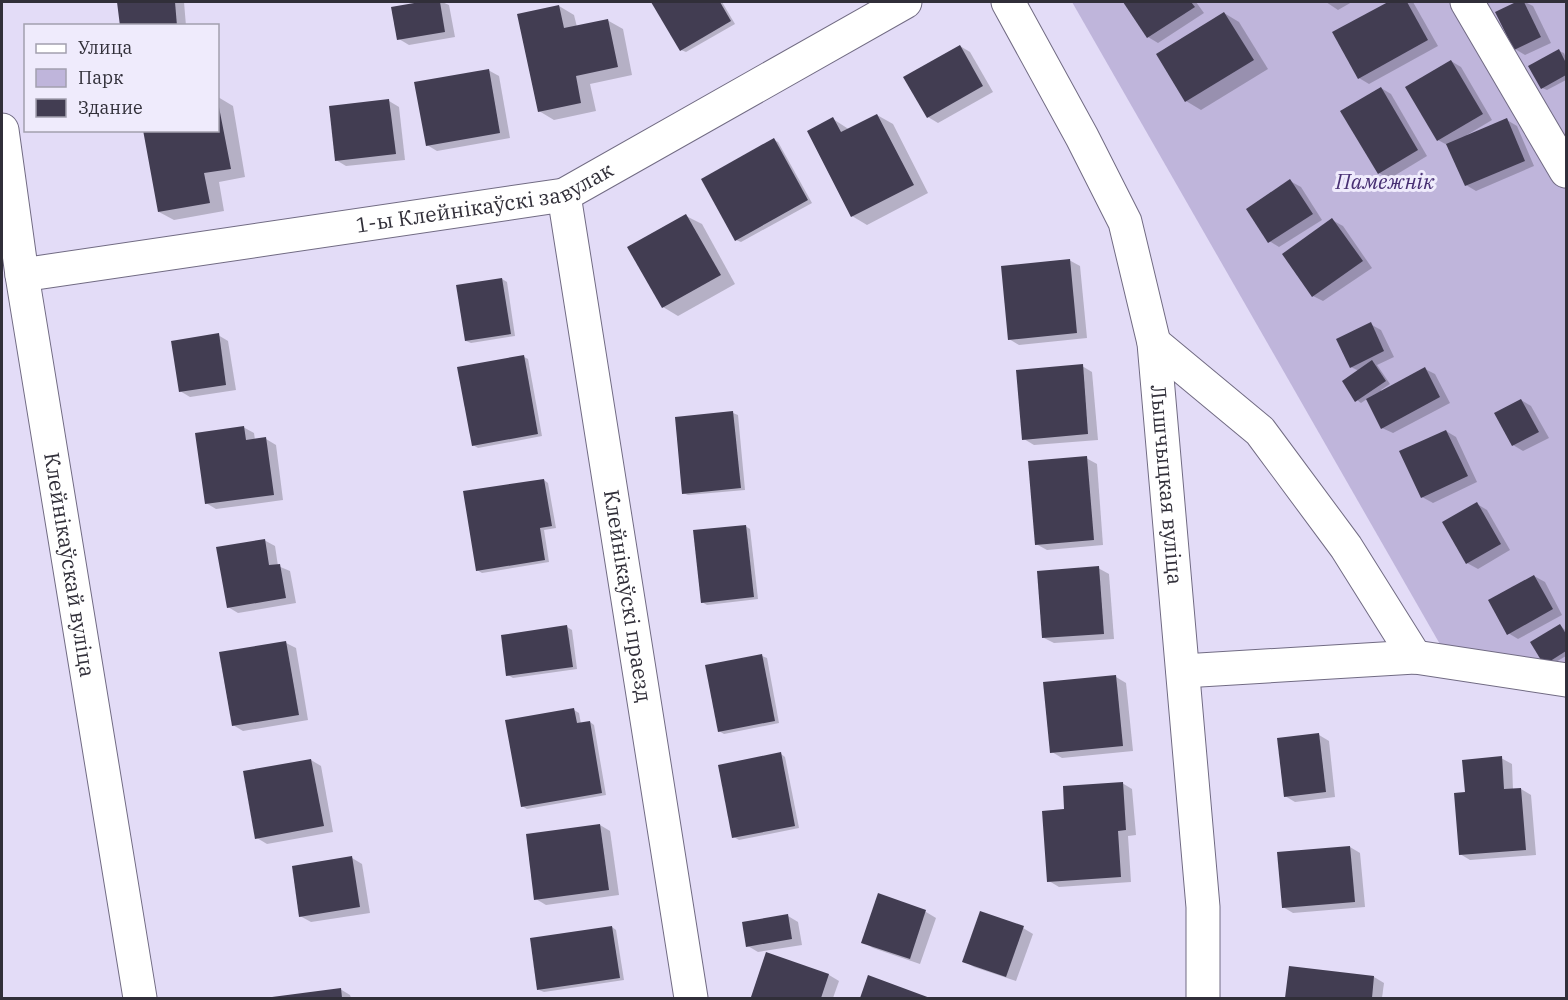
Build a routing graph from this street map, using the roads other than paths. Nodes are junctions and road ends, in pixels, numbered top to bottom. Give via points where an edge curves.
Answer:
1 (905, 2) edge
2 (1008, 2) edge
3 (1467, 2) edge
4 (2, 130) edge
5 (1566, 171) edge
6 (564, 195) junction
7 (22, 275) junction
8 (1154, 343) junction
9 (1415, 657) junction
10 (1183, 671) junction
11 (1566, 680) edge
12 (140, 999) edge
13 (691, 999) edge
14 (1203, 999) edge

1 - 6 street, 1-ы Клейнікаўскі завулак
2 - 8 street, Лышчыцкая вуліца via 1125,222
3 - 5 street
4 - 7 street, Клейнікаўскай вуліца
6 - 7 street, 1-ы Клейнікаўскі завулак
6 - 13 street, Клейнікаўскі праезд
7 - 12 street, Клейнікаўскай вуліца
8 - 9 street via 1260,431 1346,547
8 - 10 street, Лышчыцкая вуліца
9 - 10 street
9 - 11 street
10 - 14 street, Лышчыцкая вуліца via 1203,907

